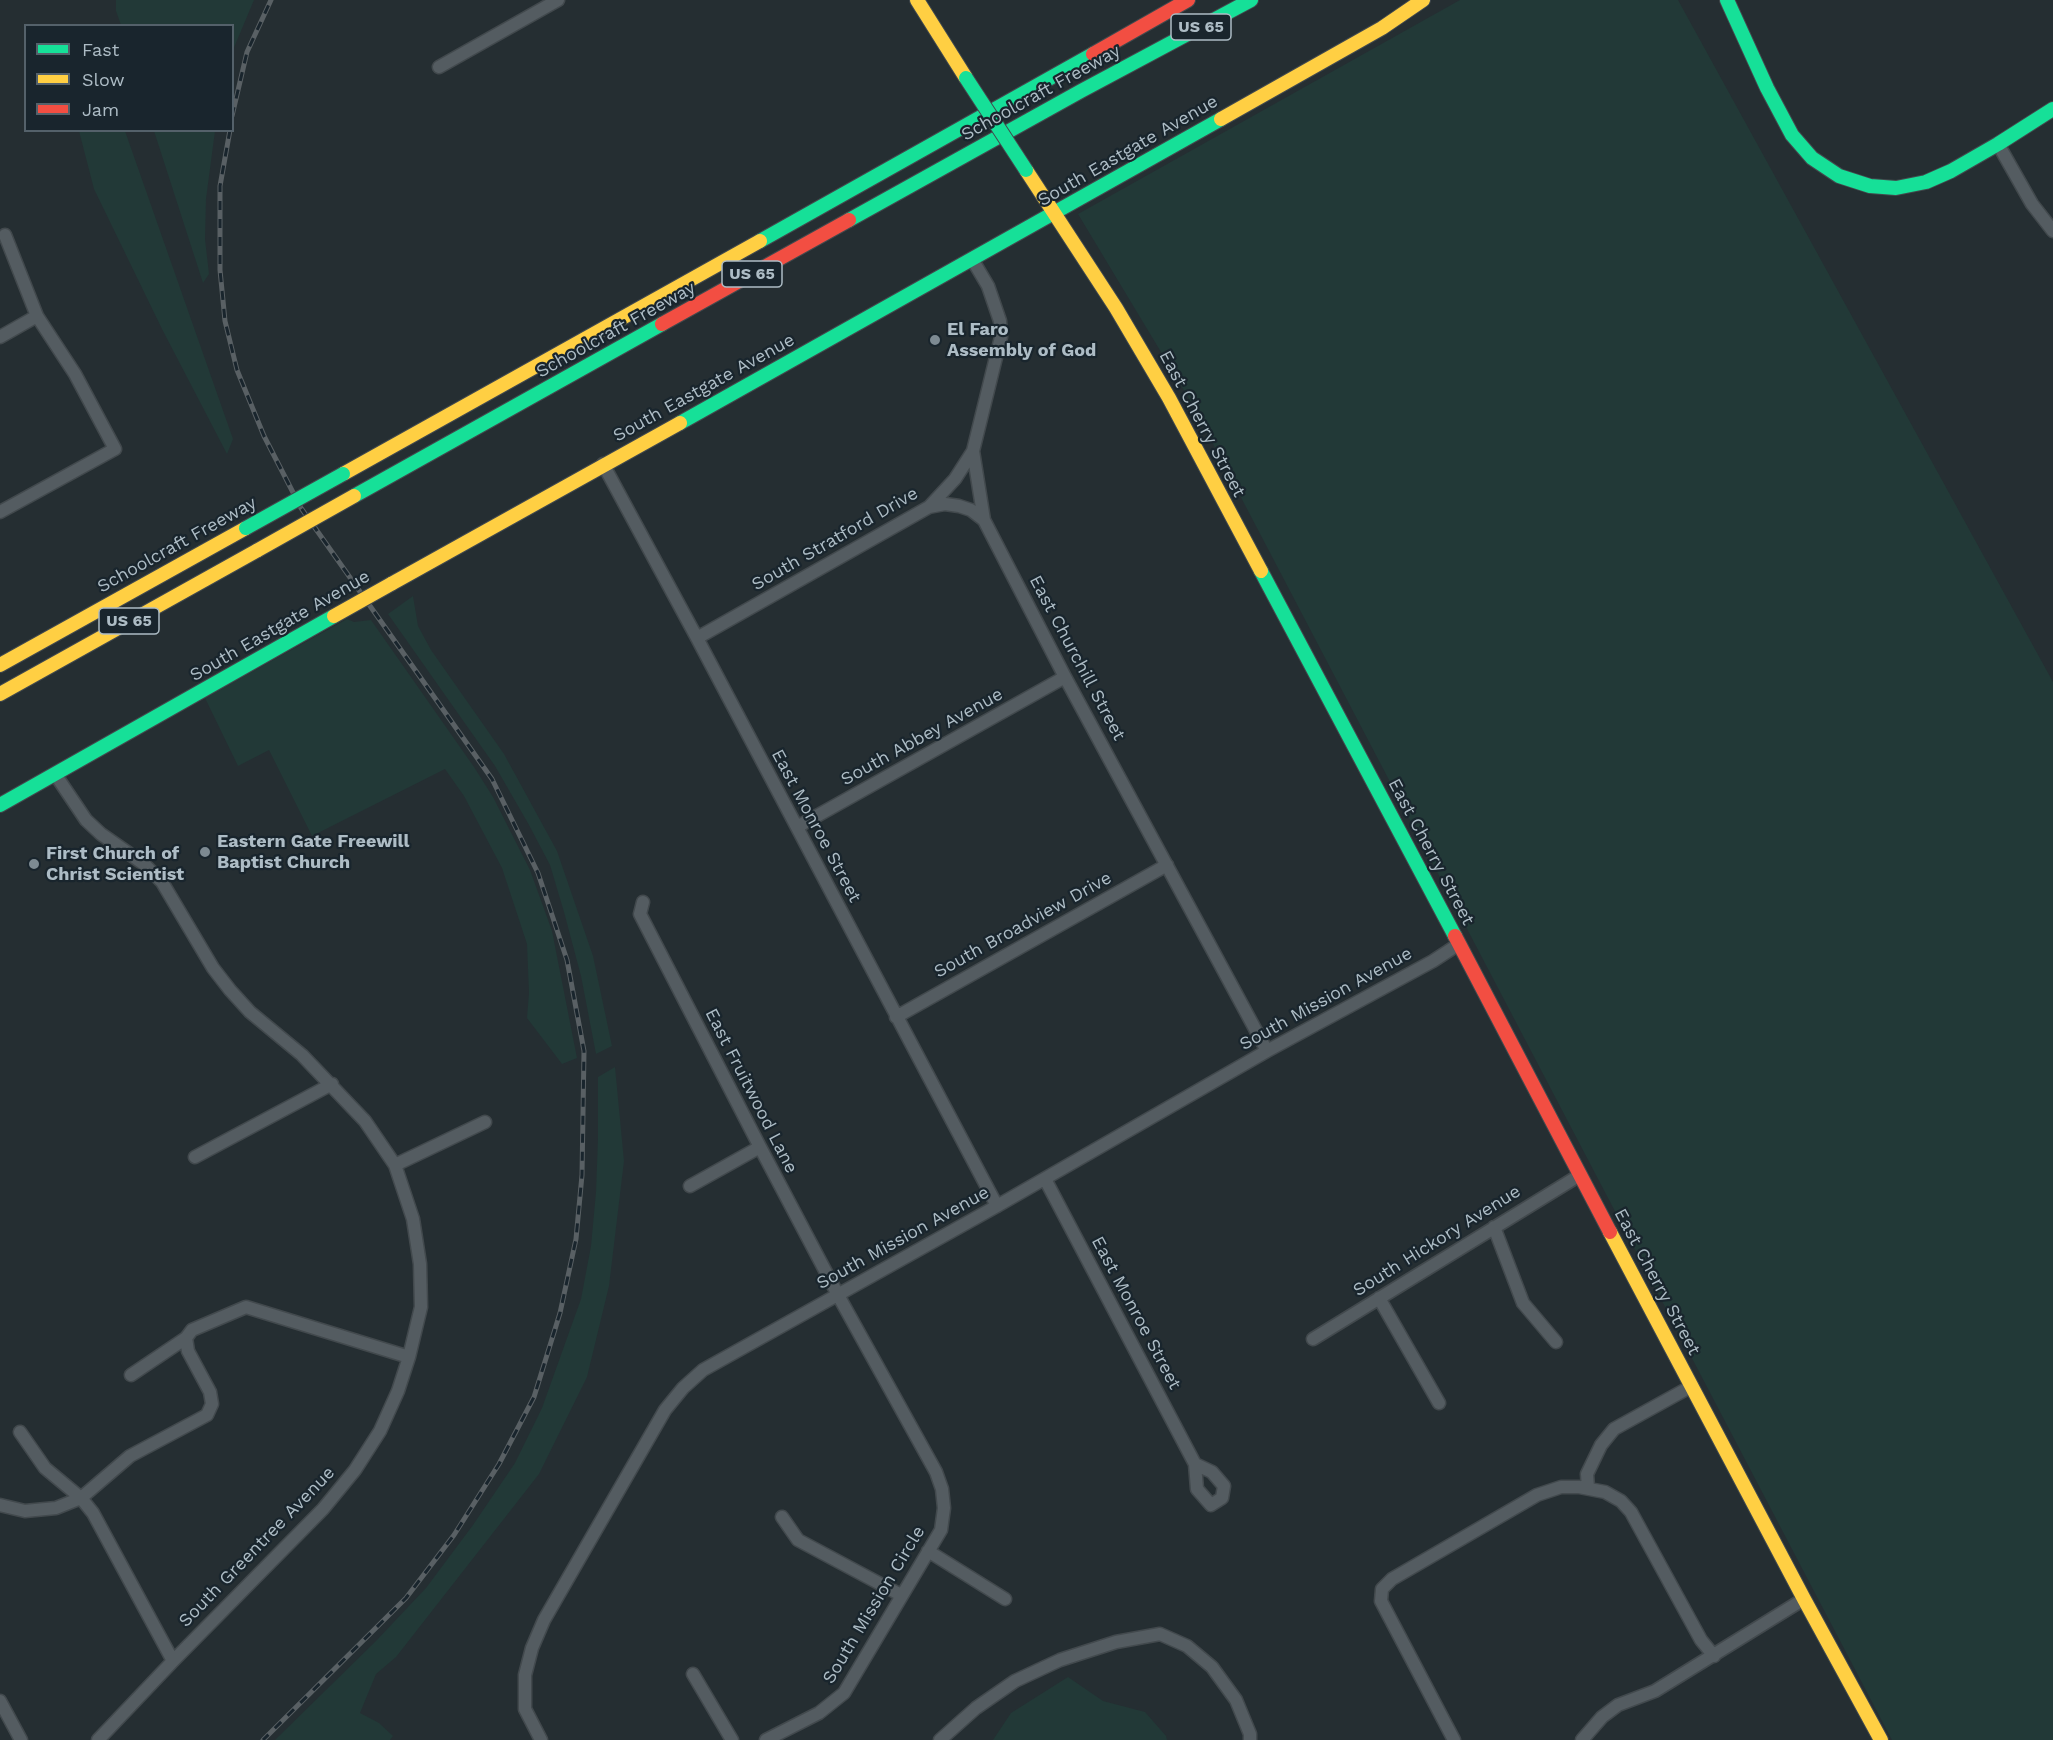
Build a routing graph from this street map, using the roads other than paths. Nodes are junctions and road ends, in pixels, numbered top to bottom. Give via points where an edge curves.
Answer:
1 (558, 0) edge
2 (917, 0) edge
3 (1188, 0) edge
4 (1251, 0) edge
5 (1424, 0) edge
6 (1727, 0) edge
7 (439, 67) dead end
8 (2053, 109) edge
9 (1998, 144) junction
10 (1054, 214) junction
11 (2053, 231) edge
12 (5, 235) dead end
13 (972, 259) junction
14 (37, 316) junction
15 (0, 337) edge
16 (973, 451) junction
17 (603, 464) junction
18 (929, 507) junction
19 (0, 512) edge
20 (984, 520) junction
21 (697, 638) junction
22 (0, 665) edge
23 (1065, 677) junction
24 (0, 694) edge
25 (55, 774) junction
26 (0, 805) edge
27 (797, 827) junction
28 (1167, 865) junction
29 (643, 902) dead end
30 (1459, 944) junction
31 (896, 1017) junction
32 (1267, 1051) junction
33 (332, 1084) junction
34 (485, 1122) dead end
35 (760, 1147) junction
36 (195, 1157) dead end
37 (395, 1165) junction
38 (1580, 1175) junction
39 (1045, 1179) junction
40 (690, 1186) dead end
41 (997, 1206) junction
42 (1494, 1227) junction
43 (838, 1294) junction
44 (1379, 1298) junction
45 (186, 1338) junction
46 (1313, 1339) dead end
47 (1556, 1342) dead end
48 (410, 1357) junction
49 (131, 1375) dead end
50 (1692, 1386) junction
51 (1439, 1403) dead end
52 (20, 1432) dead end
53 (1195, 1464) dead end
54 (1588, 1488) junction
55 (81, 1498) junction
56 (0, 1505) edge
57 (782, 1516) dead end
58 (928, 1551) junction
59 (901, 1595) junction
60 (1005, 1599) dead end
61 (1804, 1599) junction
62 (1714, 1656) junction
63 (172, 1661) junction
64 (693, 1674) dead end
65 (0, 1701) edge
66 (21, 1740) edge
67 (98, 1740) edge
68 (541, 1740) edge
69 (732, 1740) edge
70 (766, 1740) edge
71 (940, 1740) edge
72 (1250, 1740) edge
73 (1454, 1740) edge
74 (1582, 1740) edge
75 (1881, 1740) edge

1 - 7 street
2 - 10 main road, East Cherry Street, bridge
3 - 22 main road, Schoolcraft Freeway / US 65, bridge
4 - 24 main road, Schoolcraft Freeway / US 65, bridge via 1050,108
5 - 10 main road, South Eastgate Avenue via 1382,28
6 - 9 main road via 1792,135 1812,158 1839,176 1870,186 1896,188 1926,182
8 - 9 main road
9 - 11 street via 2032,204
10 - 13 main road, South Eastgate Avenue
10 - 30 main road, East Cherry Street via 1169,398
12 - 14 street
13 - 16 street, East Churchill Street via 988,286 1000,321 1000,337
13 - 17 main road, South Eastgate Avenue
14 - 15 street
14 - 19 street via 75,374 115,448
16 - 18 street, South Stratford Drive via 955,479
16 - 20 street, East Churchill Street
17 - 21 street, East Monroe Street
17 - 25 main road, South Eastgate Avenue, bridge
18 - 20 street via 959,506
18 - 21 street, South Stratford Drive
20 - 23 street, East Churchill Street
21 - 27 street, East Monroe Street
23 - 27 street, South Abbey Avenue
23 - 28 street, East Churchill Street
25 - 26 main road, South Eastgate Avenue
25 - 33 street, South Greentree Avenue via 86,820 162,882 230,990
27 - 31 street, East Monroe Street
28 - 31 street, South Broadview Drive
28 - 32 street, East Churchill Street
29 - 35 street, East Fruitwood Lane via 640,914
30 - 32 street, South Mission Avenue
30 - 38 main road, East Cherry Street
31 - 41 street, East Monroe Street
32 - 39 street, South Mission Avenue
33 - 36 street
33 - 37 street, South Greentree Avenue via 365,1121
34 - 37 street
35 - 40 street
35 - 43 street, East Fruitwood Lane
37 - 48 street, South Greentree Avenue via 412,1219 420,1264 421,1307
38 - 42 street, South Hickory Avenue
38 - 50 main road, East Cherry Street
39 - 41 street, South Mission Avenue
39 - 53 street, East Monroe Street
41 - 43 street, South Mission Avenue
42 - 44 street, South Hickory Avenue
42 - 47 street via 1523,1303
43 - 58 street, South Mission Circle via 942,1489 941,1530
43 - 68 street, South Mission Avenue via 703,1370 665,1410 544,1620 532,1648 525,1675 525,1709
44 - 46 street, South Hickory Avenue
44 - 51 street
45 - 48 street via 192,1330 246,1307
45 - 49 street
45 - 55 street via 188,1351 210,1392 212,1404 207,1415 130,1456
48 - 63 street, South Greentree Avenue via 380,1431 354,1470 323,1509
50 - 54 street via 1614,1429 1600,1445 1587,1474
50 - 61 main road, East Cherry Street
52 - 55 street via 45,1468
54 - 62 street via 1605,1492 1631,1512 1701,1640
54 - 73 street via 1561,1487 1537,1495 1382,1589 1380,1601
55 - 56 street via 56,1508 25,1511
55 - 63 street
57 - 59 street via 798,1540
58 - 59 street, South Mission Circle
58 - 60 street
59 - 70 street, South Mission Circle via 844,1693 819,1713
61 - 62 street
61 - 75 main road, East Cherry Street
62 - 74 street via 1655,1691 1618,1705
63 - 67 street, South Greentree Avenue
64 - 69 street
65 - 66 street
71 - 72 street via 1015,1681 1060,1660 1116,1642 1160,1634 1186,1646 1212,1667 1236,1700

